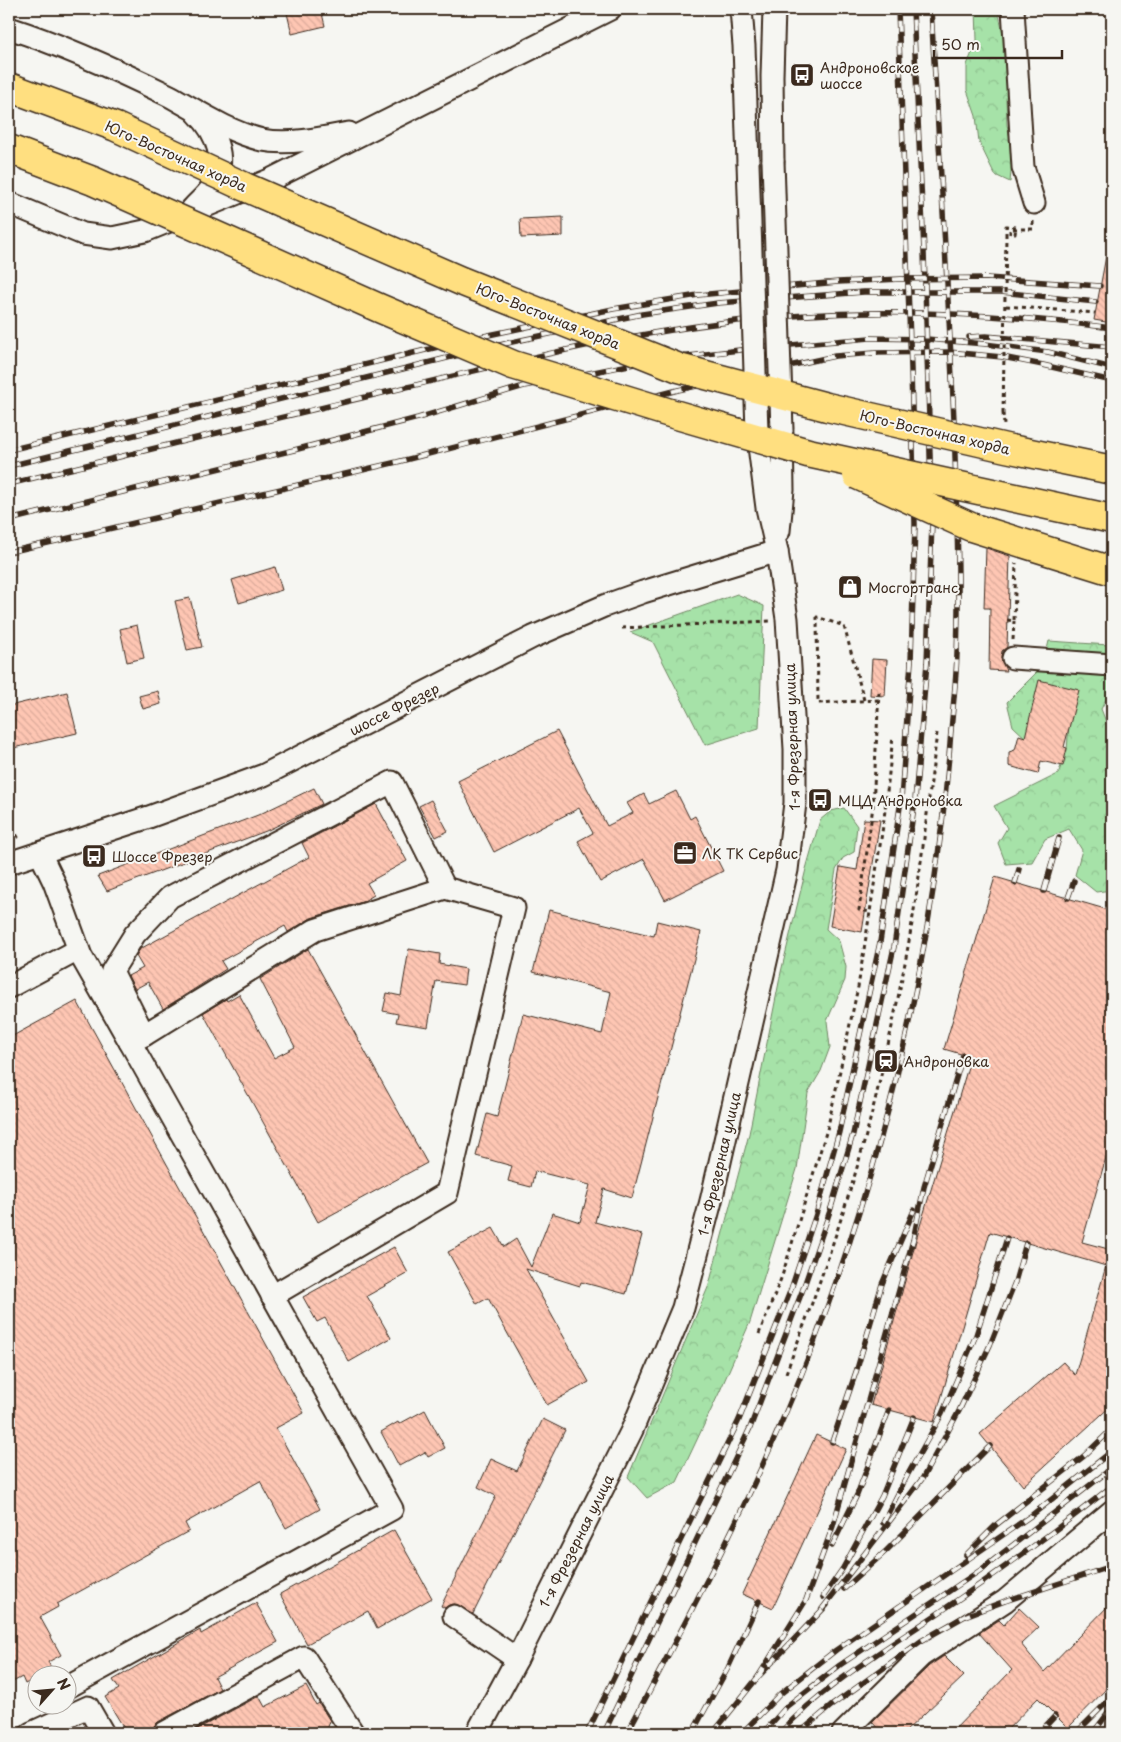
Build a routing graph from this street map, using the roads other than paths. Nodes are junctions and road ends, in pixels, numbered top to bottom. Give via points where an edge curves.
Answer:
1 (610, 9) edge
2 (740, 9) edge
3 (774, 9) edge
4 (1013, 9) edge
5 (9, 28) edge
6 (9, 87) edge
7 (190, 107) junction
8 (372, 130) junction
9 (9, 149) edge
10 (9, 203) edge
11 (1034, 203) dead end
12 (188, 213) junction
13 (1006, 448) junction
14 (808, 453) junction
15 (1112, 453) edge
16 (1112, 470) edge
17 (1112, 519) edge
18 (777, 552) junction
19 (1112, 571) edge
20 (1013, 658) dead end
21 (1112, 665) edge
22 (40, 853) junction
23 (9, 863) edge
24 (445, 888) junction
25 (78, 950) junction
26 (9, 987) edge
27 (137, 1038) junction
28 (272, 1296) junction
29 (1112, 1511) edge
30 (454, 1616) dead end
31 (516, 1659) junction
32 (78, 1682) edge
33 (31, 1733) edge
34 (103, 1733) edge
35 (164, 1733) edge
36 (353, 1733) edge
37 (477, 1733) edge
38 (842, 1733) edge

1 - 8 street
2 - 18 street, 1-я Фрезерная улица, bridge via 744,46 757,431 767,508
3 - 18 street, 1-я Фрезерная улица, bridge via 773,161 783,490
4 - 11 street via 1023,167
5 - 7 street via 109,66
6 - 13 main road, Юго-Восточная хорда, bridge via 116,127 461,281 679,368 827,407
7 - 8 street via 234,131 264,140 305,141
7 - 12 street via 213,134 219,148 220,163 218,176 210,190
8 - 12 street via 272,179
9 - 14 main road, bridge via 93,181 513,365
10 - 12 street via 83,234 112,238 145,231
13 - 15 main road, bridge
13 - 16 main road, Юго-Восточная хорда, bridge
14 - 17 main road, bridge
14 - 19 main road, bridge via 971,527
18 - 22 street, шоссе Фрезер via 604,606 533,637 264,775
18 - 31 street, 1-я Фрезерная улица via 787,619 794,739 793,827 787,870 711,1201 683,1308 632,1430
20 - 21 street
22 - 23 street, шоссе Фрезер
22 - 25 street
24 - 27 street via 315,930
24 - 27 street via 392,782 170,897 135,934 112,971
24 - 28 street via 514,908 447,1193
25 - 26 street
25 - 27 street
27 - 28 street
28 - 32 street via 392,1509
29 - 38 street via 1005,1601 922,1656
30 - 31 street
31 - 37 street, 1-я Фрезерная улица
33 - 34 street via 88,1707
35 - 36 street via 304,1657

